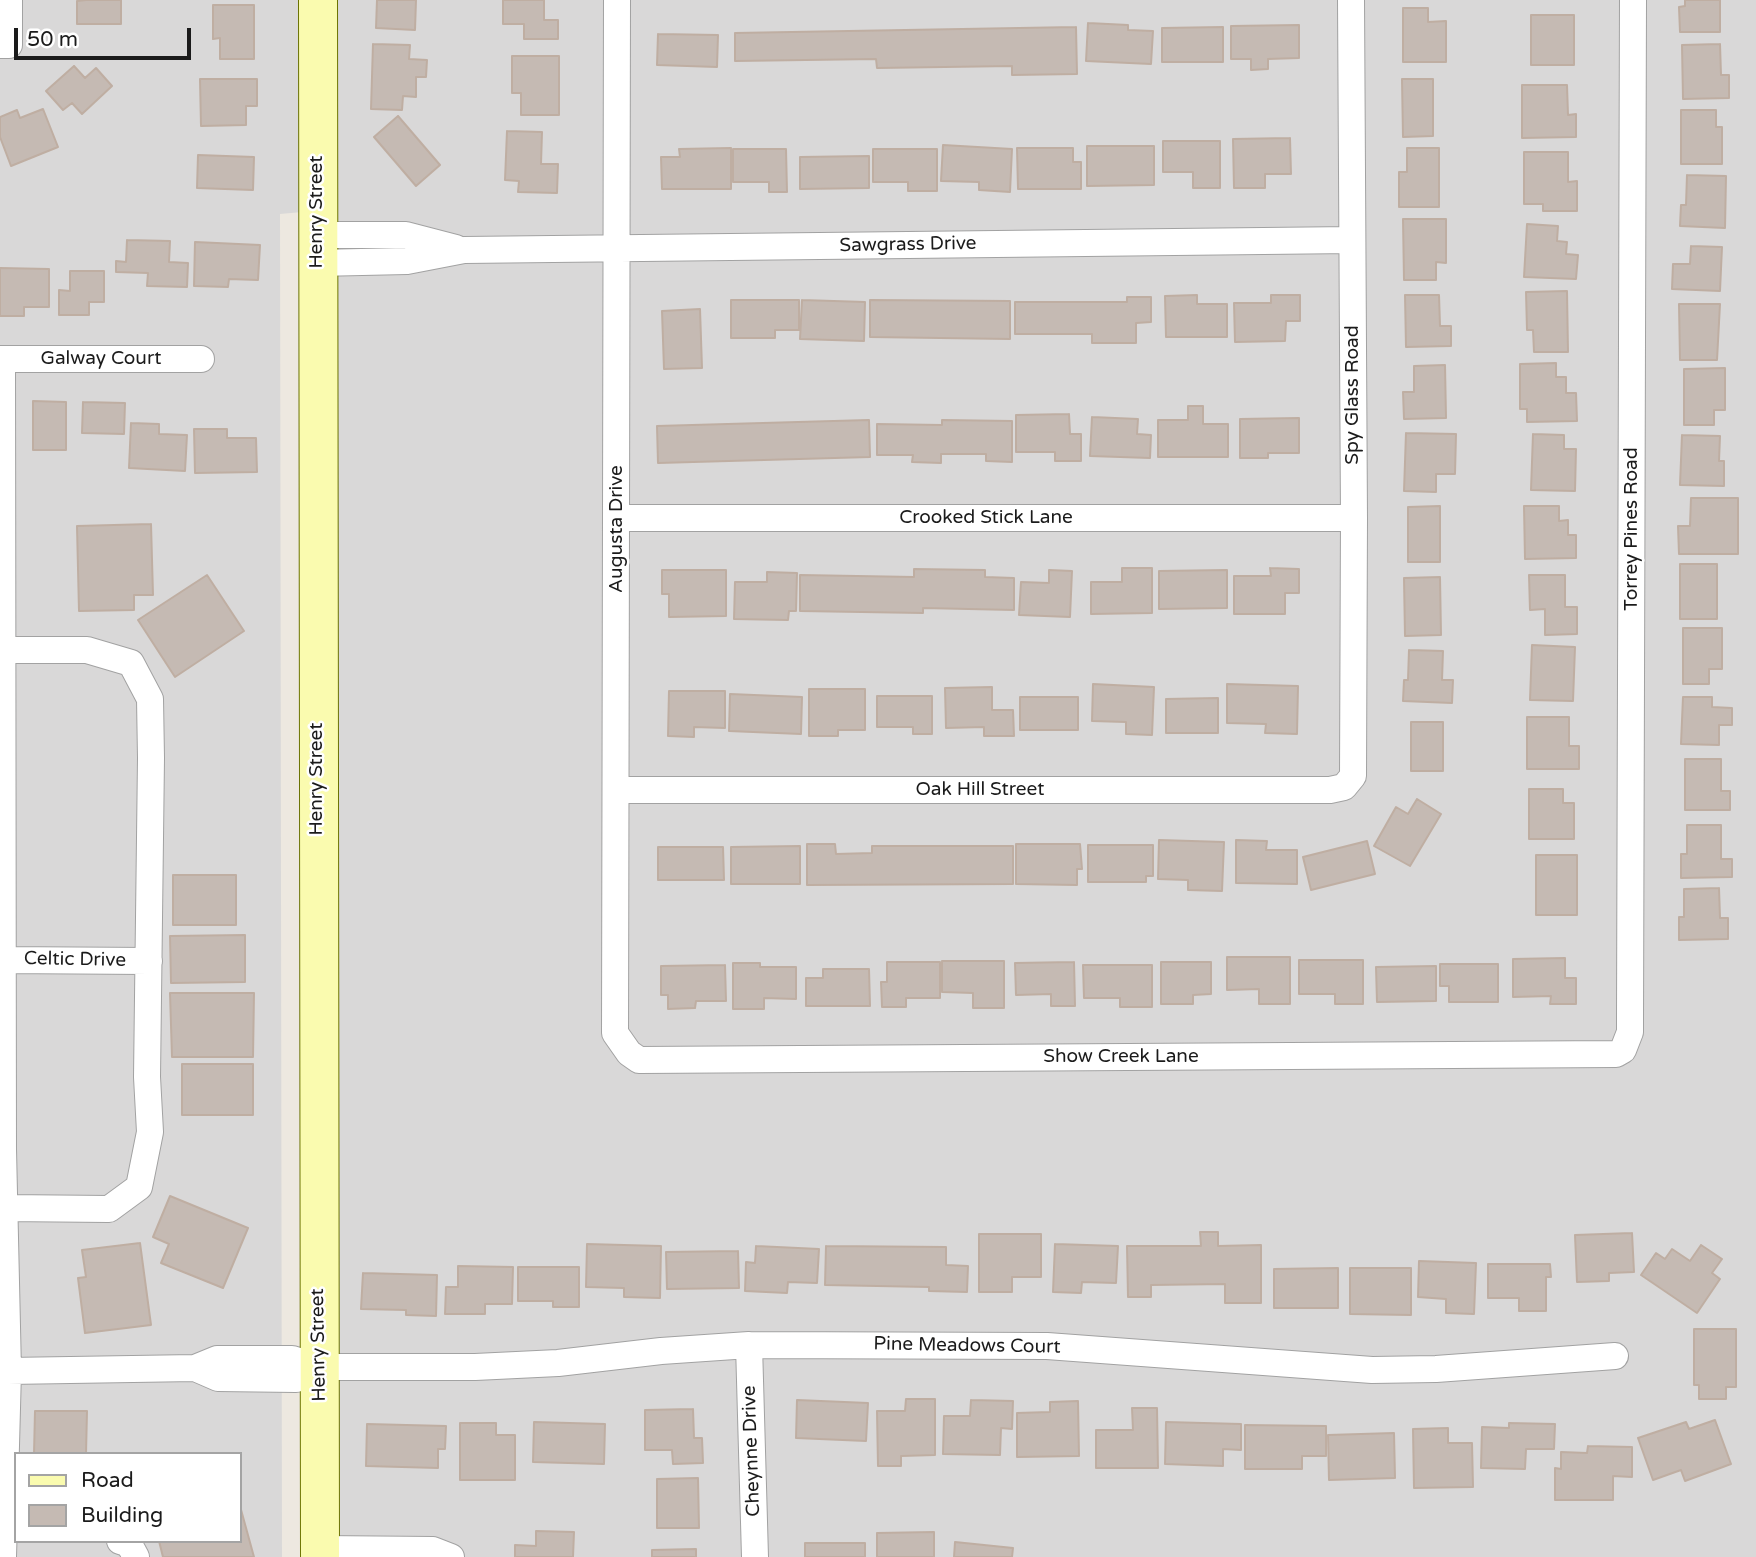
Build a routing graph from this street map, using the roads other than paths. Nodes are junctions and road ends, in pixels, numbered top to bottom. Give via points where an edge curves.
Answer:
1 (9, 0) edge
2 (318, 0) edge
3 (617, 0) edge
4 (1351, 0) edge
5 (1633, 0) edge
6 (4, 45) edge
7 (1352, 240) junction
8 (317, 249) junction
9 (616, 249) junction
10 (1, 359) edge
11 (201, 359) dead end
12 (617, 518) junction
13 (1354, 518) junction
14 (3, 650) junction
15 (1345, 787) joint
16 (616, 790) junction
17 (2, 960) edge
18 (149, 961) junction
19 (629, 1053) joint
20 (1616, 1054) joint
21 (1, 1149) edge
22 (5, 1208) junction
23 (749, 1345) junction
24 (1615, 1356) dead end
25 (318, 1367) junction
26 (8, 1371) junction
27 (7, 1540) edge
28 (126, 1543) edge
29 (320, 1553) edge
30 (136, 1557) edge
31 (451, 1557) edge
32 (755, 1557) edge

1 - 6 street
2 - 8 street, Henry Street
3 - 9 street, Augusta Drive
4 - 7 street, Spy Glass Road
5 - 20 street, Torrey Pines Road via 1630,1032 1623,1050
7 - 9 street, Sawgrass Drive
7 - 13 street, Spy Glass Road
8 - 9 street, Sawgrass Drive via 406,235 464,250
8 - 25 street, Henry Street
9 - 12 street, Augusta Drive
10 - 11 street, Galway Court
10 - 14 street
12 - 13 street, Crooked Stick Lane
12 - 16 street, Augusta Drive
13 - 15 street, Spy Glass Road via 1353,776
14 - 17 street
14 - 18 street via 87,650 131,663 150,699
15 - 16 street, Oak Hill Street
16 - 19 street, Augusta Drive via 615,1033
17 - 18 street, Celtic Drive
17 - 21 street
18 - 22 street via 150,1132 139,1186 109,1209
19 - 20 street, Show Creek Lane via 639,1060
21 - 22 street
22 - 26 street
23 - 24 street, Pine Meadows Court via 1047,1346 1371,1370 1436,1370
23 - 25 street, Pine Meadows Court via 558,1363
23 - 32 street, Cheynne Drive
25 - 26 street, Pine Meadows Court via 292,1359 217,1359 195,1368
25 - 29 street, Henry Street
26 - 27 street
28 - 30 street
29 - 31 street via 433,1550

